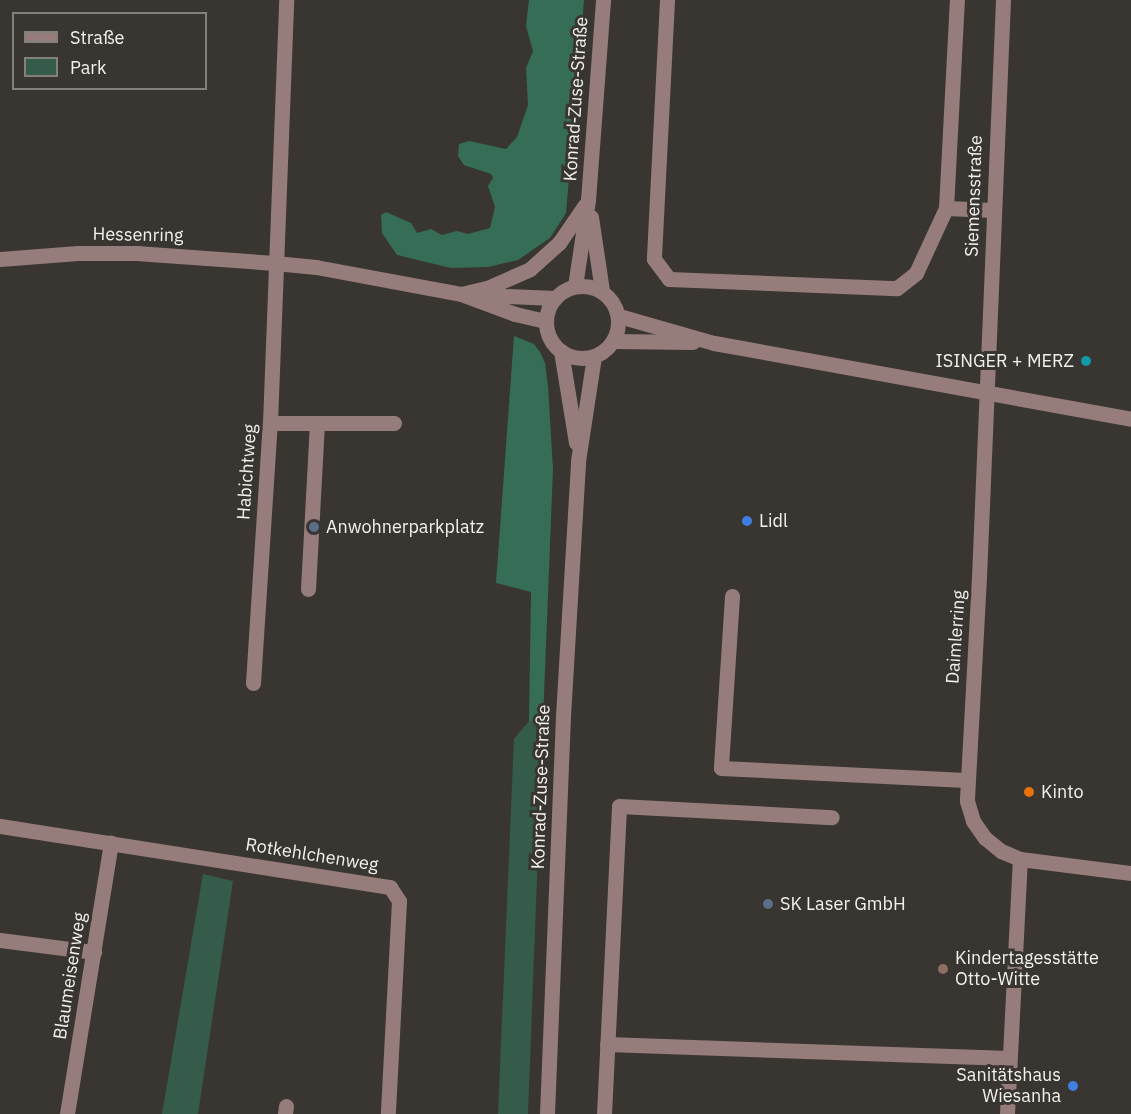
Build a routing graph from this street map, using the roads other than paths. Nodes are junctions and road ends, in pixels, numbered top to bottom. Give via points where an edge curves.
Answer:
1 (286, 0) edge
2 (603, 0) edge
3 (667, 0) edge
4 (957, 0) edge
5 (1003, 0) edge
6 (588, 200) junction
7 (946, 208) junction
8 (993, 210) junction
9 (0, 259) edge
10 (275, 263) junction
11 (575, 286) junction
12 (602, 291) junction
13 (461, 294) junction
14 (555, 298) junction
15 (618, 316) junction
16 (546, 321) junction
17 (613, 341) junction
18 (714, 343) junction
19 (561, 351) junction
20 (594, 356) junction
21 (986, 393) junction
22 (1131, 420) edge
23 (270, 423) junction
24 (317, 423) junction
25 (394, 423) dead end
26 (578, 461) junction
27 (308, 589) dead end
28 (732, 596) dead end
29 (253, 683) dead end
30 (966, 780) junction
31 (832, 817) dead end
32 (0, 826) edge
33 (111, 843) junction
34 (1020, 859) junction
35 (1131, 873) edge
36 (0, 940) edge
37 (94, 952) junction
38 (607, 1044) junction
39 (1009, 1058) junction
40 (68, 1114) edge
41 (388, 1114) edge
42 (547, 1114) edge
43 (604, 1114) edge
44 (1007, 1114) edge

1 - 10 street
2 - 6 street, Konrad-Zuse-Straße
3 - 7 street via 654,259 669,279 897,288 916,273
4 - 7 street
5 - 8 street, Siemensstraße
6 - 11 street, Konrad-Zuse-Straße
6 - 12 street, Konrad-Zuse-Straße
6 - 13 street via 559,243 540,262 513,279
7 - 8 street
8 - 21 street, Siemensstraße
9 - 10 street, Hessenring via 136,253
10 - 13 street, Hessenring
10 - 23 street, Habichtweg
11 - 12 street
11 - 14 street
12 - 15 street, Konrad-Zuse-Straße
13 - 14 street, Hessenring
13 - 16 street, Hessenring
14 - 16 street
15 - 17 street
15 - 18 street
16 - 19 street, Konrad-Zuse-Straße via 550,338
17 - 18 street
17 - 20 street
18 - 21 street
19 - 20 street via 577,358
19 - 26 street, Konrad-Zuse-Straße
20 - 26 street, Konrad-Zuse-Straße
21 - 22 street
21 - 30 street, Daimlerring
23 - 24 street
23 - 29 street, Habichtweg
24 - 25 street
24 - 27 street
26 - 42 street, Konrad-Zuse-Straße
28 - 30 street via 721,768
30 - 34 street, Daimlerring via 973,821 1001,851
31 - 38 street via 619,806
32 - 33 street, Rotkehlchenweg
33 - 37 street, Blaumeisenweg
33 - 41 street, Rotkehlchenweg via 390,887 399,901
34 - 35 street, Daimlerring
34 - 39 street
36 - 37 street
37 - 40 street, Blaumeisenweg
38 - 39 street
38 - 43 street
39 - 44 street

